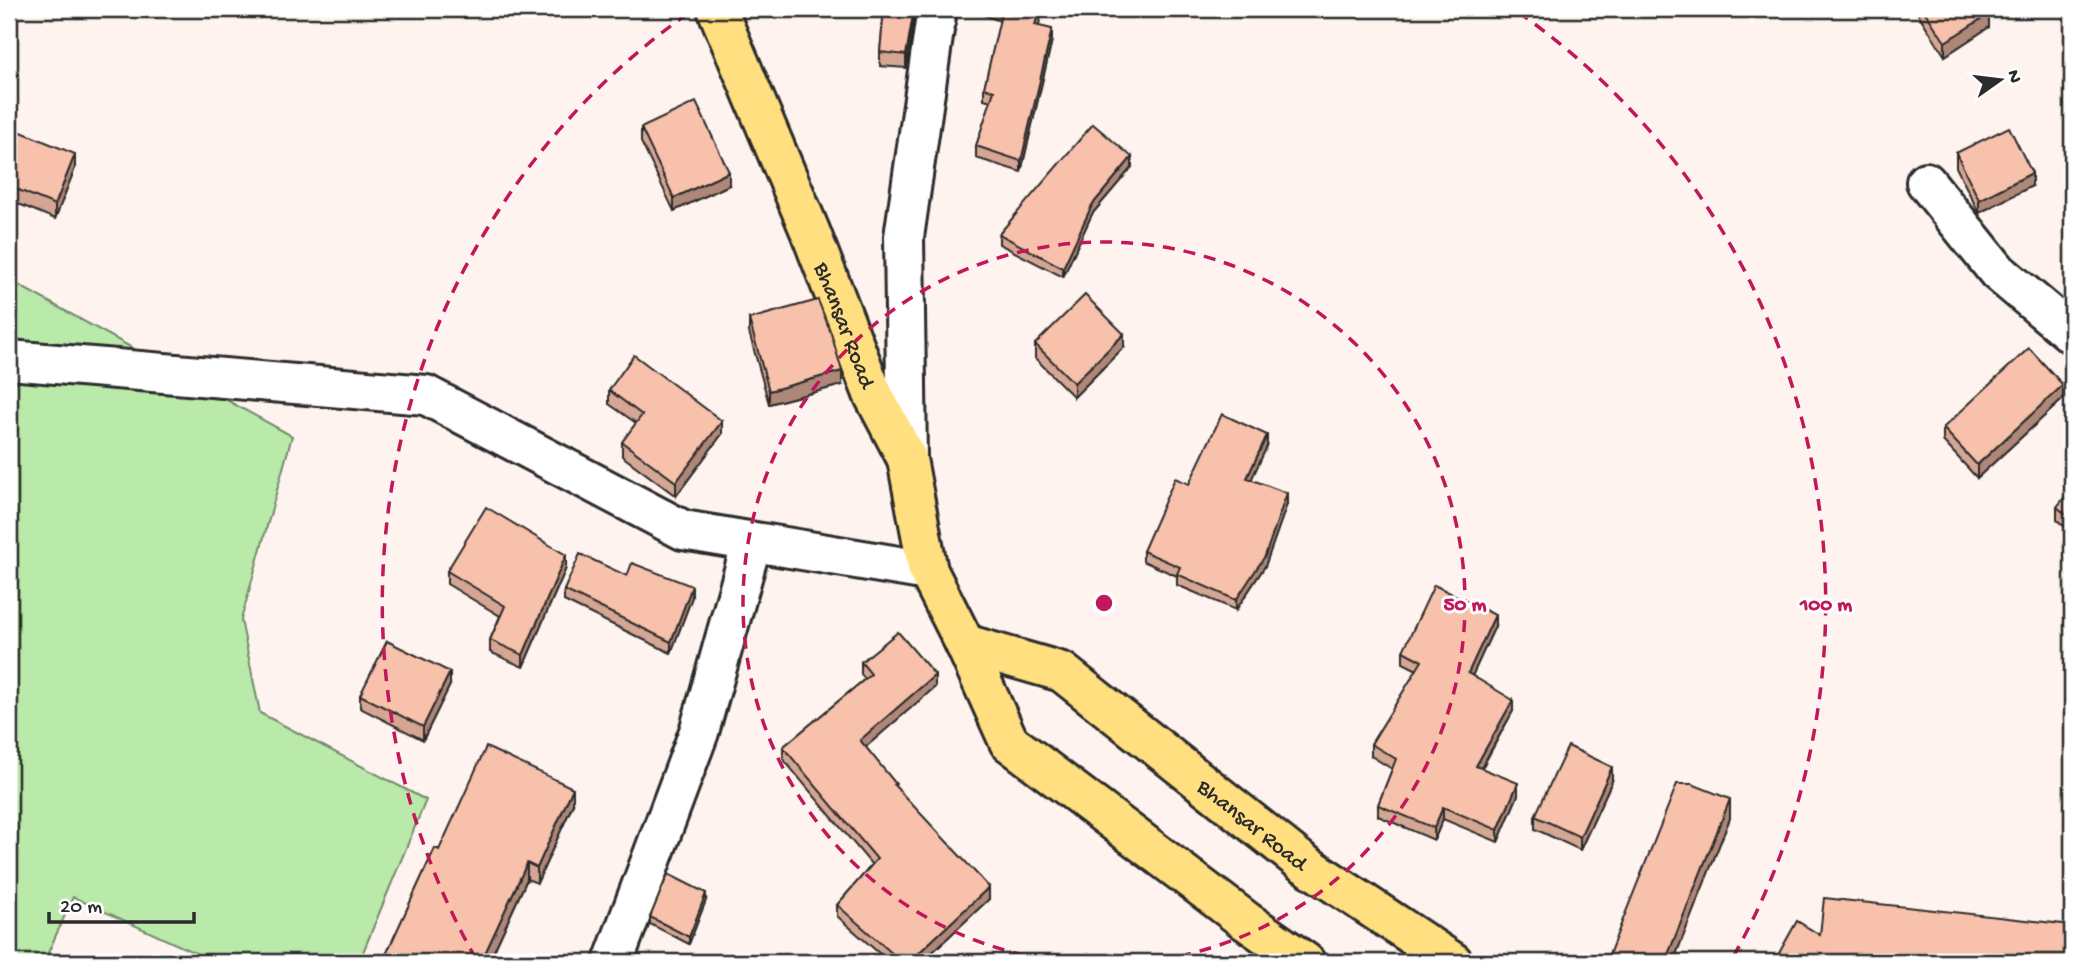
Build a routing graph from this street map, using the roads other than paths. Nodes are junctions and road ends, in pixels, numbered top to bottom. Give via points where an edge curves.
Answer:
1 (717, 9) edge
2 (937, 9) edge
3 (1926, 182) dead end
4 (2072, 334) edge
5 (9, 360) edge
6 (907, 459) junction
7 (752, 542) junction
8 (928, 571) junction
9 (965, 644) junction
10 (613, 962) edge
11 (1305, 962) edge
12 (1453, 962) edge

1 - 6 main road, Bhansar Road via 873,394
2 - 6 street via 904,237
3 - 4 street via 1998,272
5 - 7 street via 426,395 683,530
6 - 8 main road, Bhansar Road
7 - 8 street
7 - 10 street via 699,733
8 - 9 main road, Bhansar Road
9 - 11 main road, Bhansar Road via 1009,742
9 - 12 main road, Bhansar Road via 1062,672 1302,862

